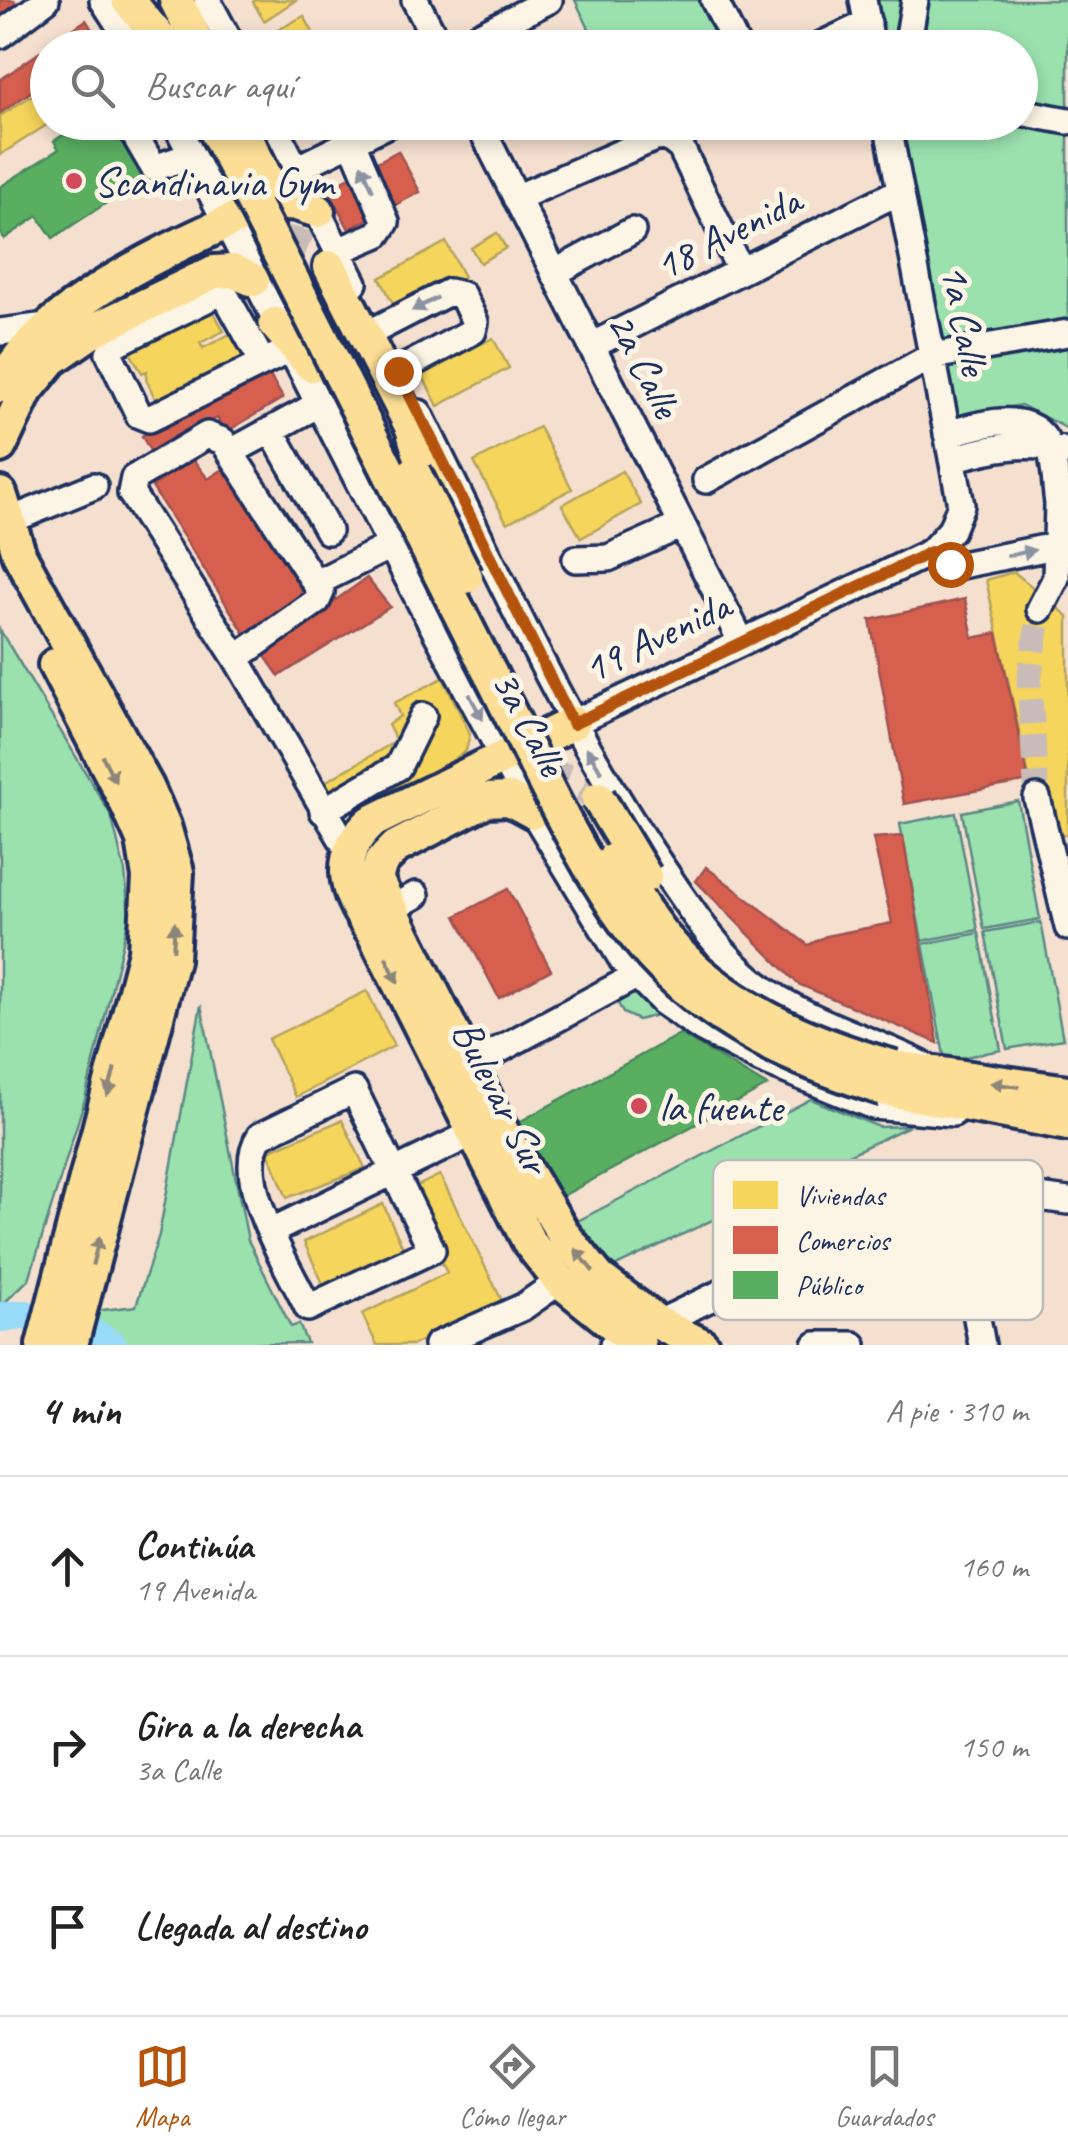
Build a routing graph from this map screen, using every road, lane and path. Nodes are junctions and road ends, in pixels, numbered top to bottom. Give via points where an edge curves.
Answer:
1 (46, 0) edge
2 (103, 0) edge
3 (128, 0) edge
4 (416, 0) edge
5 (549, 0) edge
6 (714, 0) edge
7 (915, 0) edge
8 (187, 2) edge
9 (139, 30) edge
10 (146, 30) edge
11 (195, 30) edge
12 (214, 30) edge
13 (431, 30) edge
14 (490, 30) edge
15 (729, 30) edge
16 (910, 30) edge
17 (0, 35) edge
18 (1038, 115) edge
19 (1068, 121) edge
20 (138, 140) edge
21 (184, 140) edge
22 (221, 140) edge
23 (247, 140) edge
24 (256, 140) edge
25 (281, 140) edge
26 (356, 140) edge
27 (487, 140) edge
28 (650, 140) edge
29 (671, 140) edge
30 (890, 140) edge
31 (352, 142) junction
32 (198, 166) junction
33 (296, 169) junction
34 (900, 191) junction
35 (516, 198) junction
36 (318, 210) junction
37 (226, 223) junction
38 (632, 231) dead end
39 (334, 259) junction
40 (184, 262) tunnel mouth
41 (740, 270) junction
42 (554, 273) junction
43 (253, 280) junction
44 (377, 329) junction
45 (0, 332) edge
46 (1068, 333) edge
47 (39, 334) junction
48 (292, 346) junction
49 (591, 346) junction
50 (932, 356) junction
51 (262, 361) junction
52 (398, 371) junction
53 (0, 386) edge
54 (317, 405) junction
55 (270, 430) junction
56 (0, 446) edge
57 (949, 446) junction
58 (1058, 449) edge
59 (230, 452) junction
60 (706, 480) dead end
61 (94, 486) dead end
62 (1063, 499) edge
63 (3, 508) edge
64 (435, 514) junction
65 (682, 525) junction
66 (951, 530) joint
67 (328, 531) dead end
68 (1060, 545) junction
69 (390, 546) junction
70 (486, 549) junction
71 (931, 552) junction
72 (0, 558) edge
73 (576, 559) dead end
74 (316, 583) junction
75 (421, 604) junction
76 (1040, 609) tunnel mouth
77 (44, 622) junction
78 (741, 641) junction
79 (236, 658) junction
80 (506, 704) junction
81 (424, 716) dead end
82 (573, 724) junction
83 (496, 768) junction
84 (598, 798) tunnel mouth
85 (1037, 798) tunnel mouth
86 (323, 810) junction
87 (533, 812) junction
88 (348, 850) junction
89 (677, 890) junction
90 (393, 912) junction
91 (1068, 927) edge
92 (619, 954) junction
93 (636, 976) junction
94 (733, 996) junction
95 (457, 1073) junction
96 (943, 1074) junction
97 (889, 1078) junction
98 (1068, 1092) edge
99 (1020, 1115) junction
100 (1068, 1124) edge
101 (471, 1134) junction
102 (394, 1172) junction
103 (1043, 1198) edge
104 (1068, 1201) edge
105 (272, 1231) junction
106 (560, 1281) junction
107 (713, 1299) edge
108 (977, 1320) edge
109 (634, 1338) edge
110 (43, 1345) edge
111 (71, 1345) edge
112 (437, 1345) edge
113 (702, 1345) edge
114 (816, 1345) edge
115 (853, 1345) edge
116 (982, 1345) edge

1 - 17 street
2 - 9 street
3 - 10 main road
4 - 13 street
5 - 14 street
6 - 15 street
7 - 16 street
8 - 11 main road
8 - 12 street
18 - 19 street
20 - 32 street via 154,168
21 - 32 street, 3a Calle
22 - 80 main road, bridge
23 - 64 main road, bridge
24 - 32 street via 238,163
25 - 33 street, 3a Calle
26 - 31 street
27 - 35 street, 2a Calle
28 - 35 street
29 - 41 street
30 - 34 street, 1a Calle
31 - 33 street
39 -> 31 street via 378,234 386,222
32 - 37 street, 3a Calle
33 - 36 street, 3a Calle
34 - 41 street, 18 Avenida
34 - 50 street, 1a Calle
35 - 42 street, 2a Calle
36 - 37 main road via 292,203 262,207
36 - 39 street, 3a Calle
37 - 43 street, 3a Calle
37 - 47 main road via 74,304
38 - 42 street
39 - 44 street, 3a Calle
39 - 64 main road via 412,428
40 - 47 main road
41 - 49 street, 18 Avenida
42 - 49 street, 2a Calle
43 - 48 street, 3a Calle
43 - 56 main road via 214,272 71,344 36,375
44 - 52 street, 3a Calle
52 -> 44 street via 470,334 475,322 456,291
45 - 47 street
46 - 50 street
47 - 53 main road
48 - 51 street
48 - 54 street, 3a Calle
48 - 80 main road, bridge via 442,620
49 - 65 street, 2a Calle
50 - 57 street, 1a Calle
50 - 60 street
51 - 51 street via 144,418 109,352 218,291 227,293
52 - 70 street, 3a Calle
54 - 55 street
54 - 69 street, 3a Calle
55 - 59 street
55 - 67 street
57 - 58 street via 997,420 1028,424
57 - 66 street, 1a Calle via 961,504
58 - 62 street
59 - 74 street
59 - 79 street via 207,435 134,478 131,493
61 - 63 street
62 - 68 street
63 - 77 main road
64 - 94 main road, bridge via 600,840 661,934
65 - 73 street via 608,558
65 - 78 street, 2a Calle
66 - 71 street, 19 Avenida
71 -> 68 street via 960,565
68 - 76 street via 1056,578
69 - 74 street
69 - 75 street, 3a Calle
70 - 75 street via 484,567 465,596 440,608
70 - 82 street, 3a Calle
71 - 78 street, 19 Avenida
72 - 77 main road
74 - 79 street via 318,601
75 -> 83 street, 3a Calle
77 -> 110 main road via 142,840 149,877 145,952
111 -> 77 main road via 172,960 177,872 146,788
78 - 82 street, 19 Avenida
79 - 86 street
80 - 97 main road, bridge via 623,918 652,956 720,1017 772,1047
81 - 86 street via 398,767
82 - 83 main road, 19 Avenida
89 -> 82 street, 3a Calle
83 - 87 street, 3a Calle
83 - 88 main road, 19 Avenida via 371,822
83 - 90 main road via 371,846 362,873
84 - 94 main road, bridge via 656,895
85 - 91 street
86 - 88 street
87 - 90 main road via 509,799 486,800 396,846 376,879
87 - 92 street, 3a Calle
88 - 90 main road, Bulevar Sur via 355,908
89 - 92 street via 675,912
89 - 96 street, 3a Calle via 727,956 759,985 812,1017
90 - 95 main road, Bulevar Sur
92 - 93 street, 3a Calle
93 - 95 street
93 - 99 street, 3a Calle via 702,1030 842,1096 903,1112
94 - 97 main road, bridge via 781,1027
95 - 101 main road, Bulevar Sur
109 -> 95 main road, Bulevar Sur
96 - 97 main road
98 -> 96 main road
97 - 99 main road
99 - 100 main road
101 - 102 street
101 - 106 main road, Bulevar Sur via 529,1242
102 - 105 street
102 - 105 street via 354,1090 260,1136 252,1147 252,1186
102 - 105 street via 432,1250 308,1308
103 - 104 street
106 - 109 main road, Bulevar Sur
106 - 112 street via 523,1307
107 - 109 street
108 - 116 street
109 - 113 main road, Bulevar Sur
114 - 115 street

